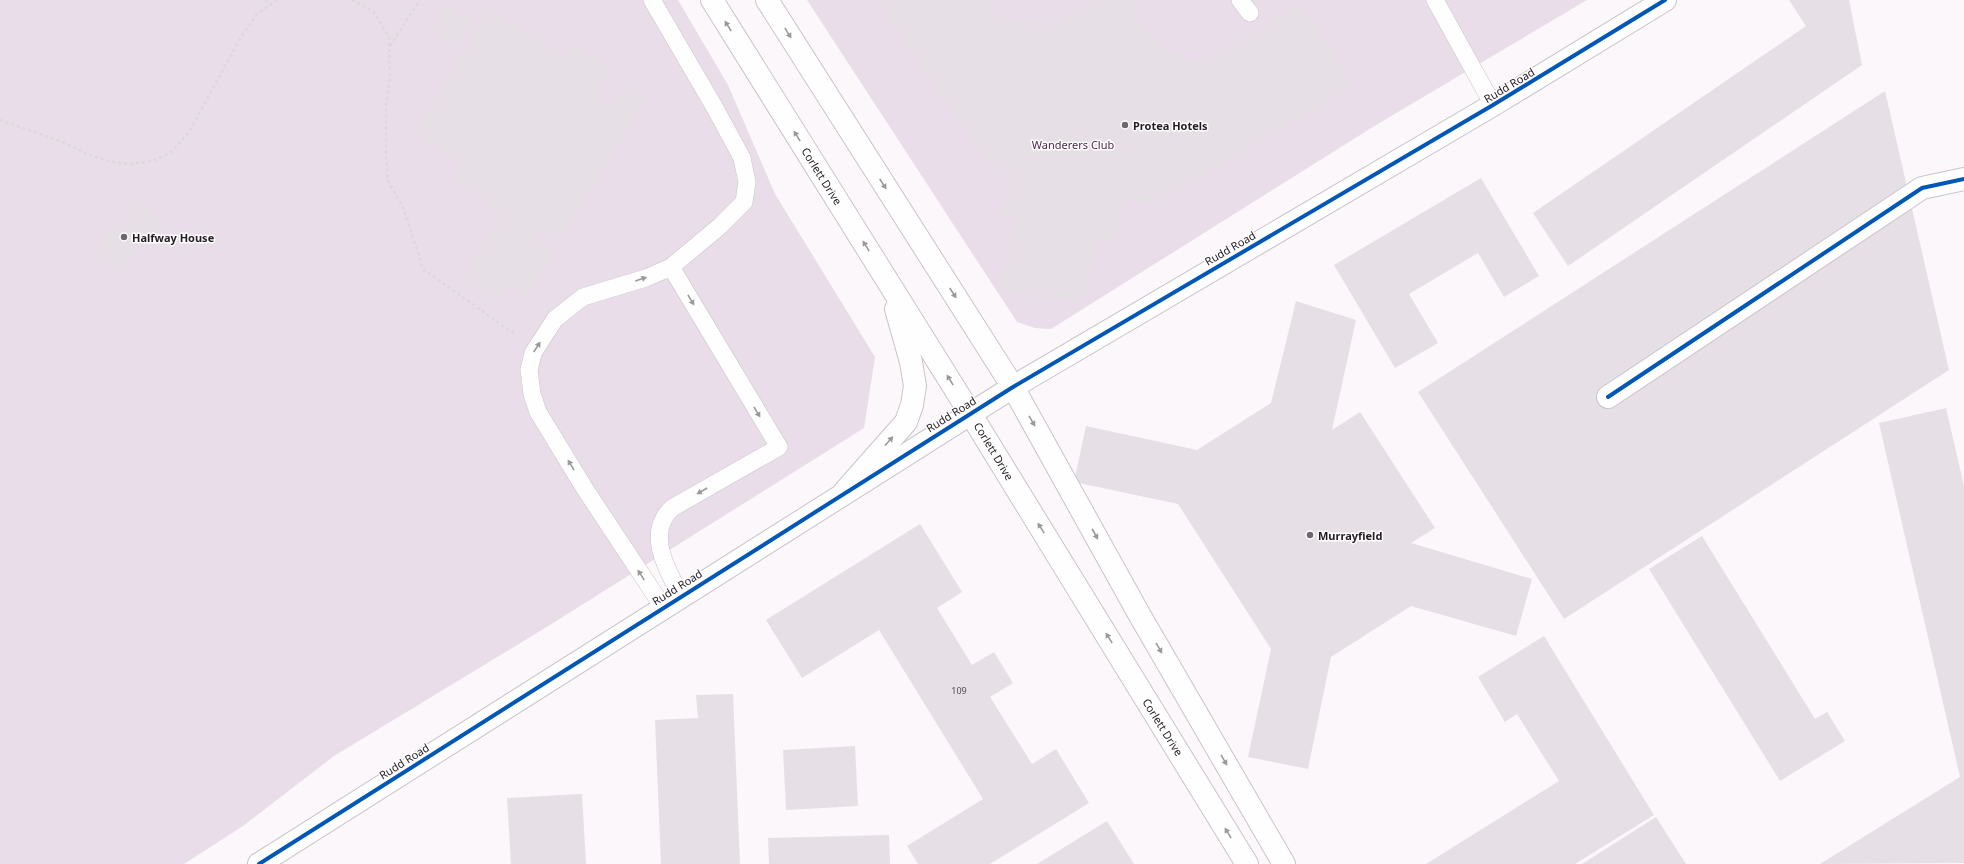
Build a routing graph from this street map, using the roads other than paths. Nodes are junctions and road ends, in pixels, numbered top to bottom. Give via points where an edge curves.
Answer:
1 (652, 0) edge
2 (712, 0) edge
3 (767, 0) edge
4 (1435, 0) edge
5 (1665, 0) edge
6 (1493, 105) junction
7 (1964, 179) edge
8 (671, 267) junction
9 (880, 269) junction
10 (1013, 387) junction
11 (1608, 397) dead end
12 (970, 413) junction
13 (845, 492) junction
14 (672, 602) junction
15 (259, 864) edge
16 (1247, 864) edge
17 (1284, 864) edge

1 - 8 lane via 742,158 747,182 744,202
9 -> 2 main road, Corlett Drive
3 -> 10 main road
4 - 6 lane
5 - 6 main road, Rudd Road
6 - 10 main road, Rudd Road
7 - 11 main road via 1922,188
8 -> 14 lane via 779,447 672,508 665,515 660,527 660,550
14 -> 8 lane via 586,489 538,412 532,394 530,370 536,349 555,319 583,297 646,278
12 -> 9 main road, Corlett Drive
13 -> 9 main road via 906,422 912,405 914,386 911,362 900,320
10 - 12 main road, Rudd Road
10 -> 17 main road via 1143,620
12 - 13 main road, Rudd Road
16 -> 12 main road, Corlett Drive
13 - 14 main road, Rudd Road
14 - 15 main road, Rudd Road

